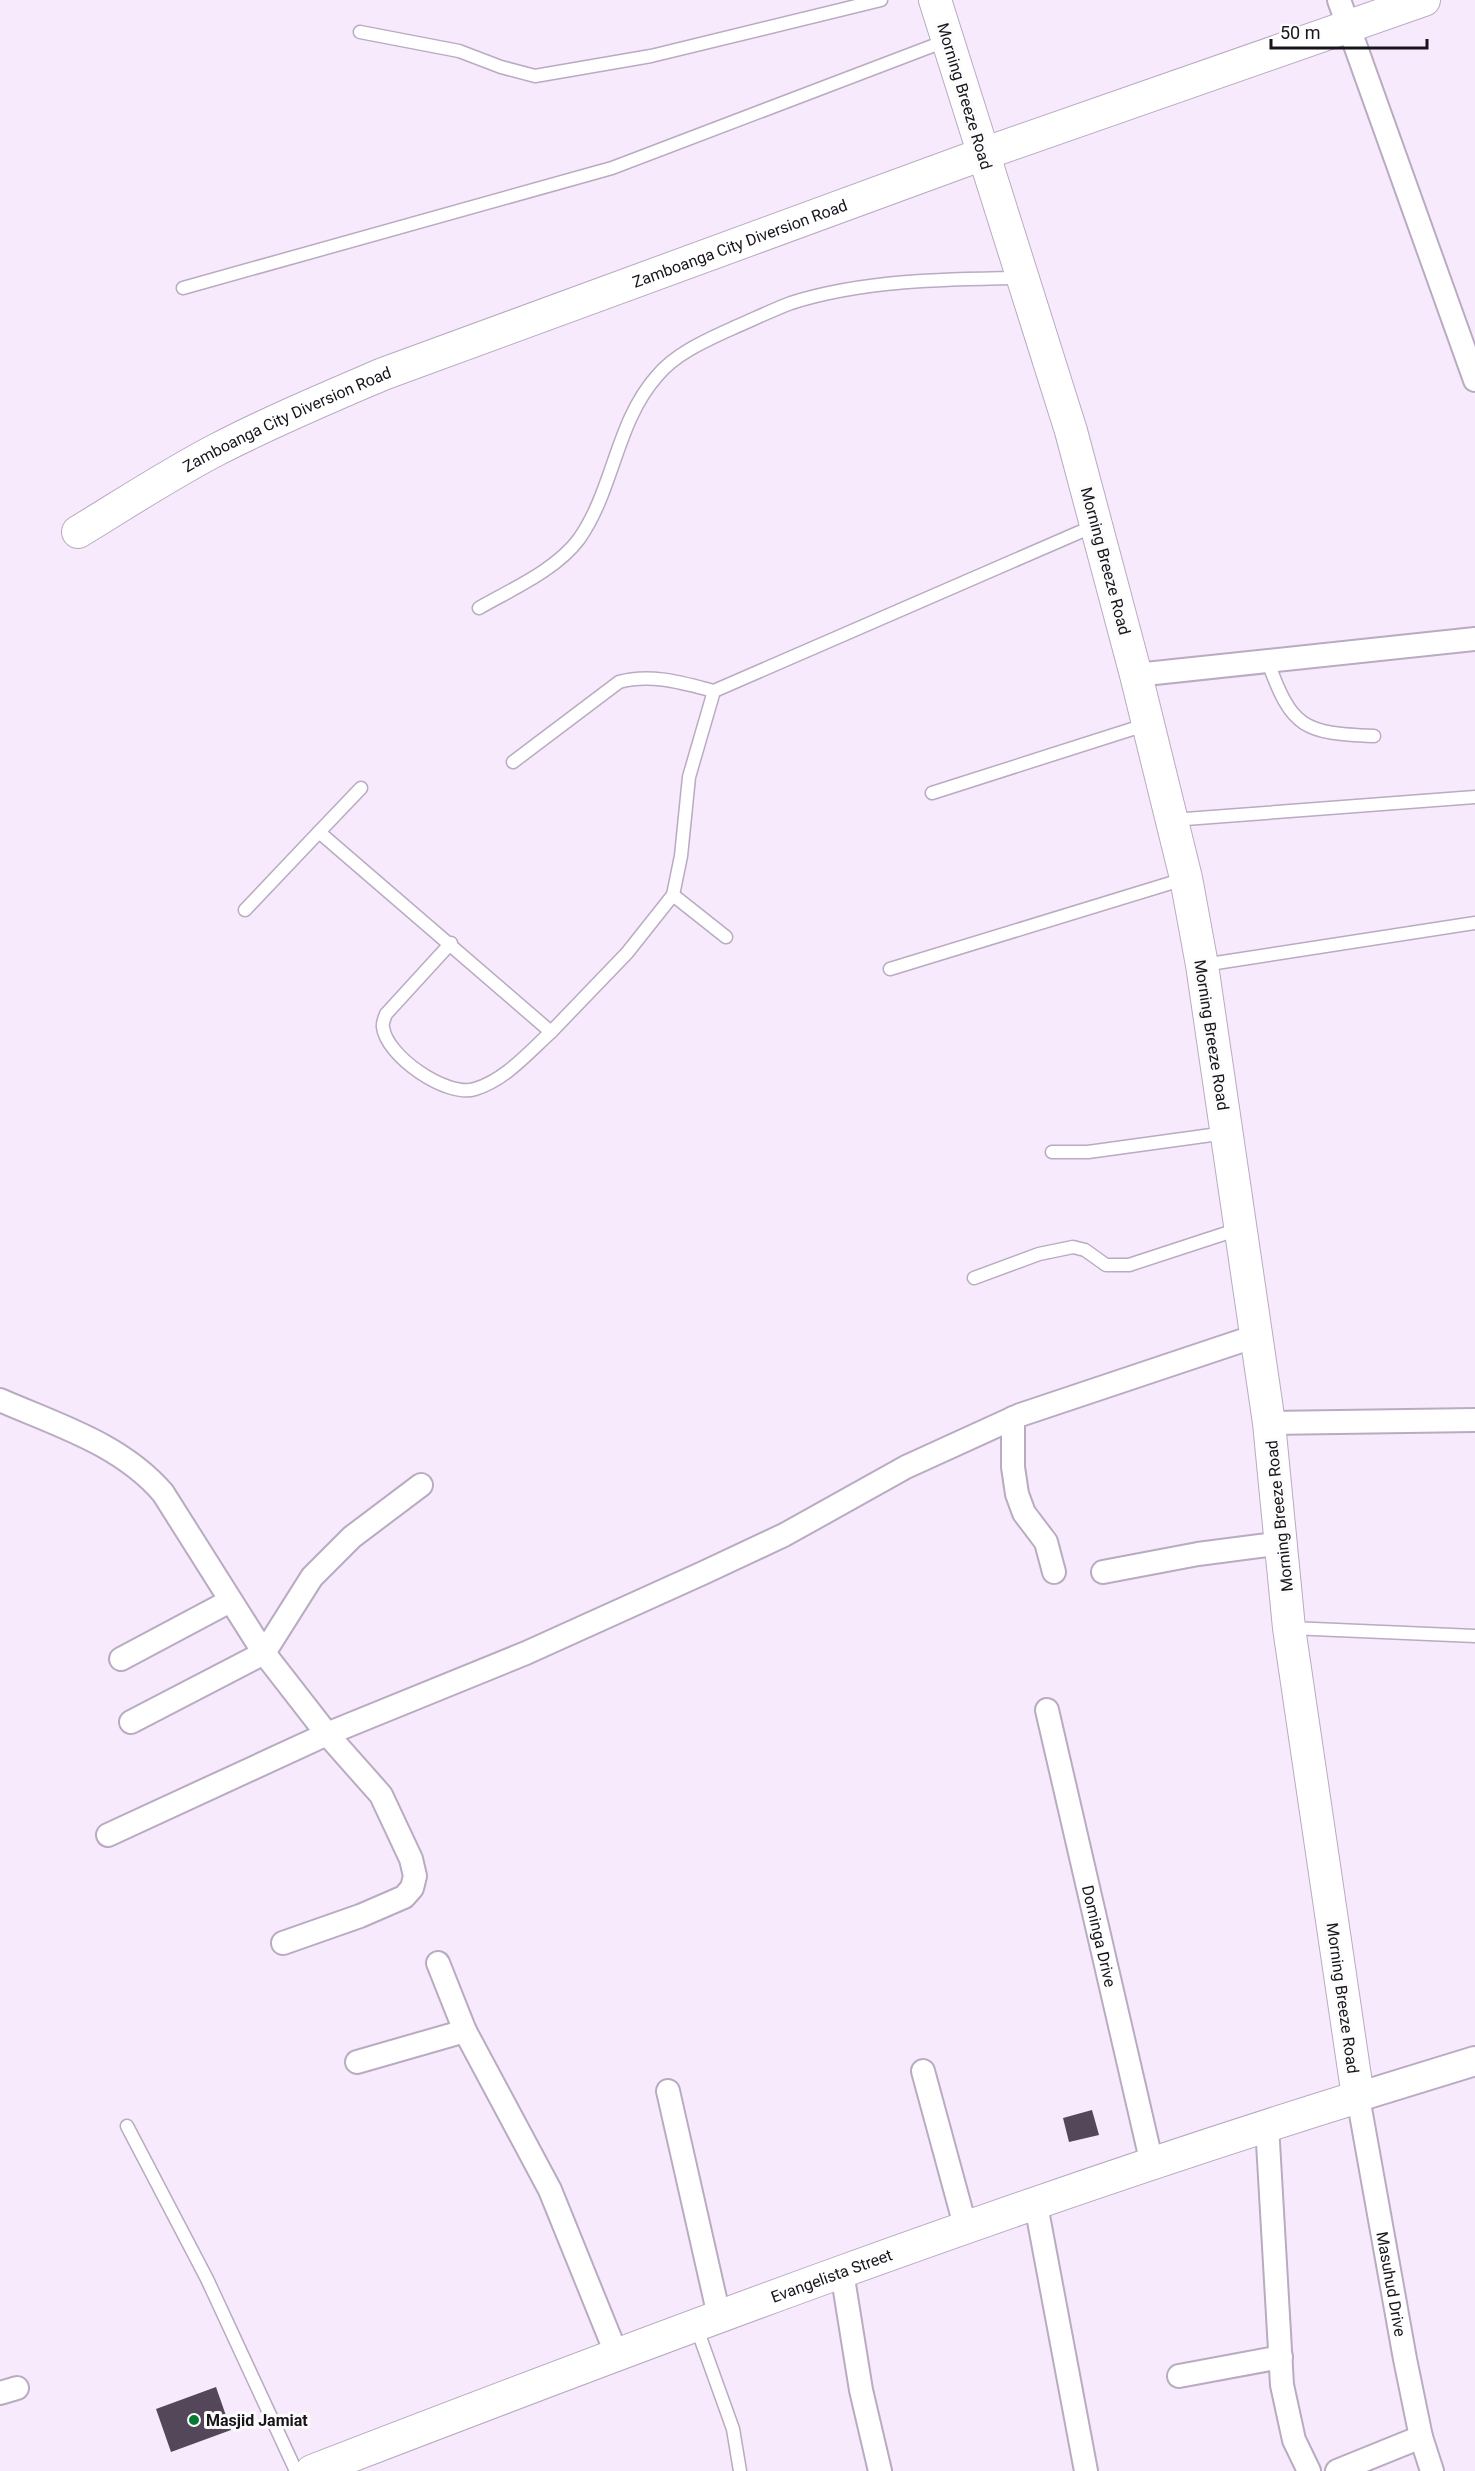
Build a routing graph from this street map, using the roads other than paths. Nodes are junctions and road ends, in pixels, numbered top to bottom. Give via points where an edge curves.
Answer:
1 (881, 0) edge
2 (935, 0) edge
3 (1424, 0) edge
4 (1344, 13) edge
5 (360, 32) dead end
6 (948, 40) junction
7 (983, 154) junction
8 (1022, 278) junction
9 (183, 288) dead end
10 (1475, 380) edge
11 (1097, 525) junction
12 (78, 532) dead end
13 (479, 608) dead end
14 (1475, 639) edge
15 (1268, 662) junction
16 (1136, 675) junction
17 (714, 691) junction
18 (1149, 723) junction
19 (1374, 736) dead end
20 (513, 762) dead end
21 (362, 788) dead end
22 (932, 792) dead end
23 (1475, 797) edge
24 (1172, 820) junction
25 (319, 832) junction
26 (1186, 878) junction
27 (673, 895) junction
28 (245, 910) dead end
29 (1475, 922) edge
30 (726, 937) dead end
31 (451, 943) junction
32 (1202, 965) junction
33 (890, 969) dead end
34 (551, 1032) junction
35 (1227, 1133) junction
36 (1052, 1152) dead end
37 (1241, 1228) junction
38 (974, 1278) dead end
39 (1256, 1336) junction
40 (0, 1400) edge
41 (1013, 1418) junction
42 (1475, 1420) edge
43 (1269, 1423) junction
44 (422, 1485) dead end
45 (1283, 1542) junction
46 (1054, 1572) dead end
47 (1103, 1572) dead end
48 (230, 1601) junction
49 (1290, 1628) junction
50 (1475, 1636) edge
51 (264, 1653) junction
52 (121, 1659) dead end
53 (1047, 1710) dead end
54 (131, 1722) dead end
55 (327, 1734) junction
56 (108, 1835) dead end
57 (283, 1943) dead end
58 (438, 1963) dead end
59 (465, 2031) junction
60 (357, 2062) dead end
61 (1474, 2065) edge
62 (923, 2071) dead end
63 (668, 2091) dead end
64 (1358, 2097) junction
65 (1267, 2125) junction
66 (127, 2126) dead end
67 (1152, 2164) junction
68 (1036, 2205) junction
69 (966, 2229) junction
70 (842, 2272) junction
71 (707, 2320) junction
72 (616, 2354) junction
73 (1281, 2358) junction
74 (1179, 2376) dead end
75 (1421, 2437) junction
76 (296, 2471) edge
77 (312, 2471) edge
78 (740, 2471) edge
79 (880, 2471) edge
80 (1086, 2471) edge
81 (1309, 2471) edge
82 (1337, 2471) edge
83 (1432, 2471) edge

1 - 5 lane via 651,56 535,76 459,51
2 - 6 main road, Morning Breeze Road
3 - 4 main road, Zamboanga City Diversion Road
4 - 7 main road, Zamboanga City Diversion Road
4 - 10 street
6 - 7 main road, Morning Breeze Road
6 - 9 lane via 612,168
7 - 8 main road, Morning Breeze Road
7 - 12 main road, Zamboanga City Diversion Road via 383,374 216,450
8 - 11 main road, Morning Breeze Road
8 - 13 lane via 933,279 867,287 792,303 709,339 677,358 657,376 638,405 591,519 578,540 557,561
11 - 16 main road, Morning Breeze Road
11 - 17 lane
14 - 15 street
15 - 16 street
15 - 19 lane via 1284,703 1305,726 1338,735
16 - 18 main road, Morning Breeze Road
17 - 20 lane via 659,679 619,682
17 - 27 lane via 688,777 681,856
18 - 22 lane
18 - 24 main road, Morning Breeze Road
21 - 25 lane
23 - 24 lane
24 - 26 main road, Morning Breeze Road
25 - 28 lane
25 - 31 lane
26 - 32 main road, Morning Breeze Road
26 - 33 lane
27 - 30 lane
27 - 34 lane via 627,953
29 - 32 lane
31 - 34 lane
31 - 34 lane via 386,1014 382,1027 407,1063 444,1086 472,1090 498,1078
32 - 35 main road, Morning Breeze Road
35 - 36 lane via 1088,1152
35 - 37 main road, Morning Breeze Road
37 - 38 lane via 1129,1265 1106,1265 1085,1250 1073,1247 1039,1254
37 - 39 main road, Morning Breeze Road
39 - 41 street
39 - 43 main road, Morning Breeze Road
40 - 48 street via 105,1446 148,1475
41 - 46 street via 1017,1494 1024,1513 1046,1542
41 - 55 street via 906,1467 723,1564 526,1653
42 - 43 street
43 - 45 main road, Morning Breeze Road
44 - 51 street via 352,1537 312,1578
45 - 47 street
45 - 49 main road, Morning Breeze Road
48 - 51 street
48 - 52 street
49 - 50 lane
49 - 64 main road, Morning Breeze Road
51 - 54 street
51 - 55 street
53 - 67 street, Dominga Drive
55 - 56 street
55 - 57 street via 381,1795 403,1839 415,1876 412,1888 392,1904
58 - 59 street
59 - 60 street
59 - 72 street via 550,2190
61 - 64 street
62 - 69 street
63 - 71 street
64 - 65 main road, Evangelista Street
64 - 75 street, Masuhud Drive
65 - 67 main road, Evangelista Street
65 - 73 street
66 - 76 lane via 207,2279
67 - 68 main road, Evangelista Street
68 - 69 main road, Evangelista Street
68 - 80 street
69 - 70 main road, Evangelista Street
70 - 71 main road, Evangelista Street
70 - 79 street via 861,2390
71 - 72 main road, Evangelista Street
71 - 78 lane
72 - 77 main road, Evangelista Street
73 - 74 street
73 - 81 street via 1287,2415
75 - 82 street
75 - 83 street, Masuhud Drive

